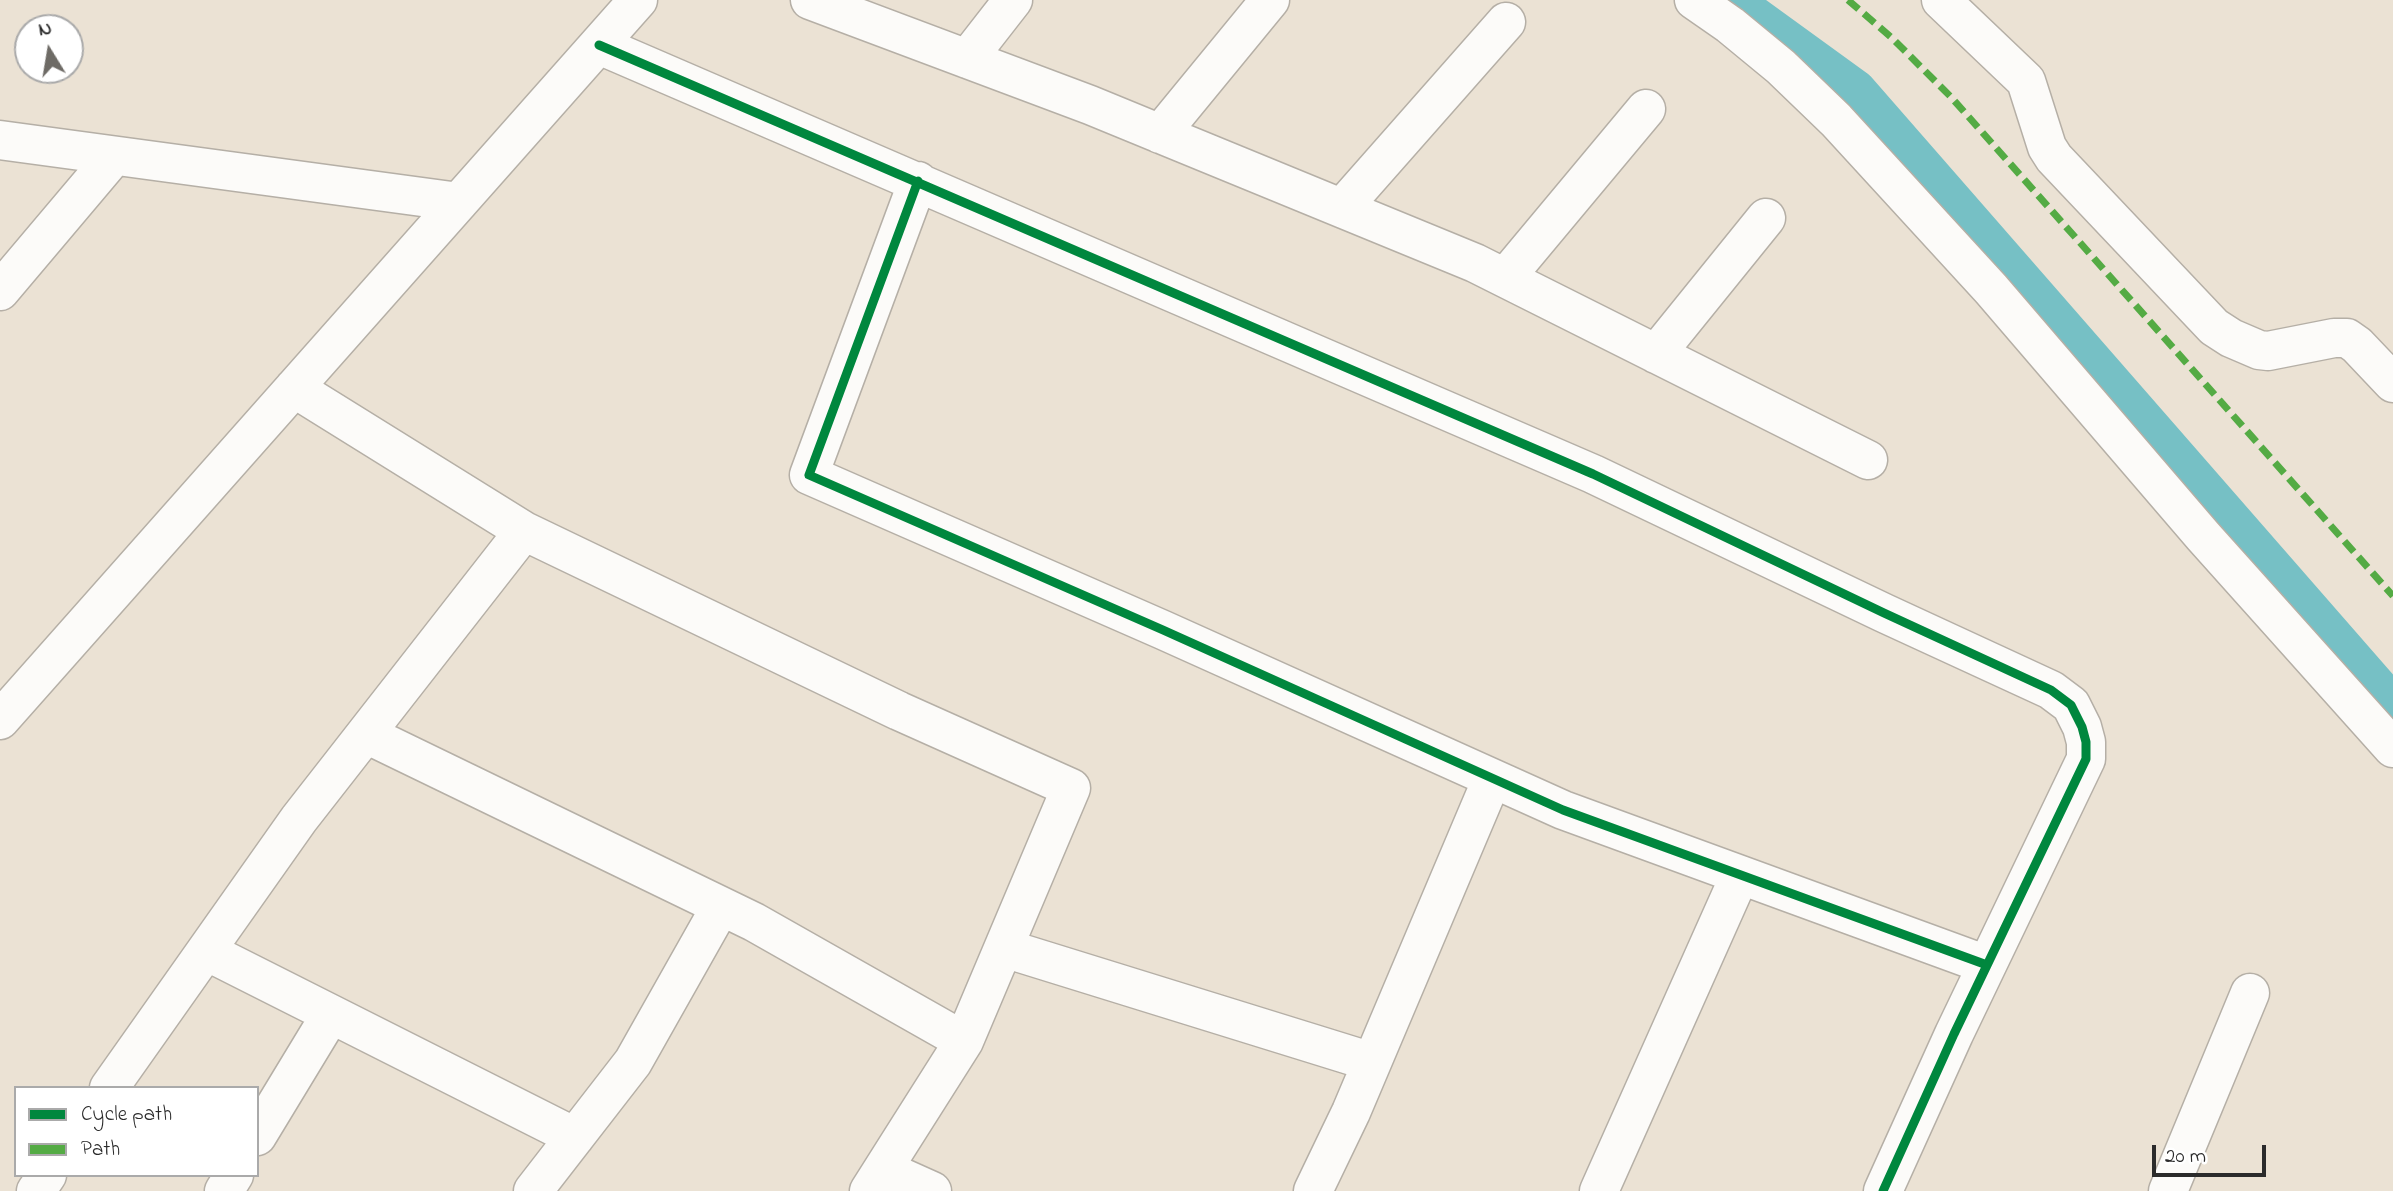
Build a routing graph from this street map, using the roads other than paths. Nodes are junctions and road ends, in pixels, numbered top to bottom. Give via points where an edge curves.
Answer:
1 (638, 0) edge
2 (810, 0) edge
3 (1013, 0) edge
4 (1270, 0) edge
5 (1694, 0) edge
6 (1941, 0) edge
7 (1506, 22) dead end
8 (599, 45) junction
9 (967, 59) junction
10 (1646, 109) dead end
11 (1160, 134) junction
12 (0, 140) edge
13 (114, 156) junction
14 (918, 181) junction
15 (459, 202) junction
16 (1342, 208) junction
17 (1766, 218) dead end
18 (1505, 278) junction
19 (0, 291) edge
20 (1656, 355) junction
21 (2393, 383) edge
22 (294, 388) junction
23 (1868, 460) dead end
24 (524, 531) junction
25 (0, 720) edge
26 (366, 734) junction
27 (2393, 748) edge
28 (1492, 779) junction
29 (1740, 875) junction
30 (720, 906) junction
31 (1003, 948) junction
32 (206, 951) junction
33 (1987, 965) junction
34 (2250, 993) dead end
35 (331, 1014) junction
36 (964, 1041) junction
37 (1372, 1062) junction
38 (110, 1086) edge
39 (259, 1133) edge
40 (575, 1137) junction
41 (876, 1180) edge
42 (533, 1191) edge
43 (932, 1191) edge
44 (1312, 1191) edge
45 (1599, 1191) edge
46 (1884, 1191) edge
47 (2168, 1191) edge

1 - 8 street
2 - 9 street
3 - 9 street
4 - 11 street
5 - 27 street via 1781,66 1836,120 1991,289
6 - 21 street via 2026,81 2054,158 2214,327 2268,351 2347,338
7 - 16 street
8 - 14 street
8 - 15 street
9 - 11 street
10 - 18 street
11 - 16 street
12 - 13 street
13 - 15 street
13 - 19 street
14 - 28 street via 809,475
14 - 33 street via 1593,474 2051,690 2071,705 2082,727 2086,759
15 - 22 street
16 - 18 street
17 - 20 street
18 - 20 street
20 - 23 street
22 - 24 street
22 - 25 street
24 - 26 street
24 - 31 street via 1071,788
26 - 30 street
26 - 32 street
28 - 29 street
28 - 37 street
29 - 33 street
29 - 45 street
30 - 36 street
30 - 40 street via 633,1062
31 - 36 street
31 - 37 street
32 - 35 street
32 - 38 street
33 - 46 street
34 - 47 street
35 - 39 street
35 - 40 street
36 - 41 street
37 - 44 street
40 - 42 street
41 - 43 street

